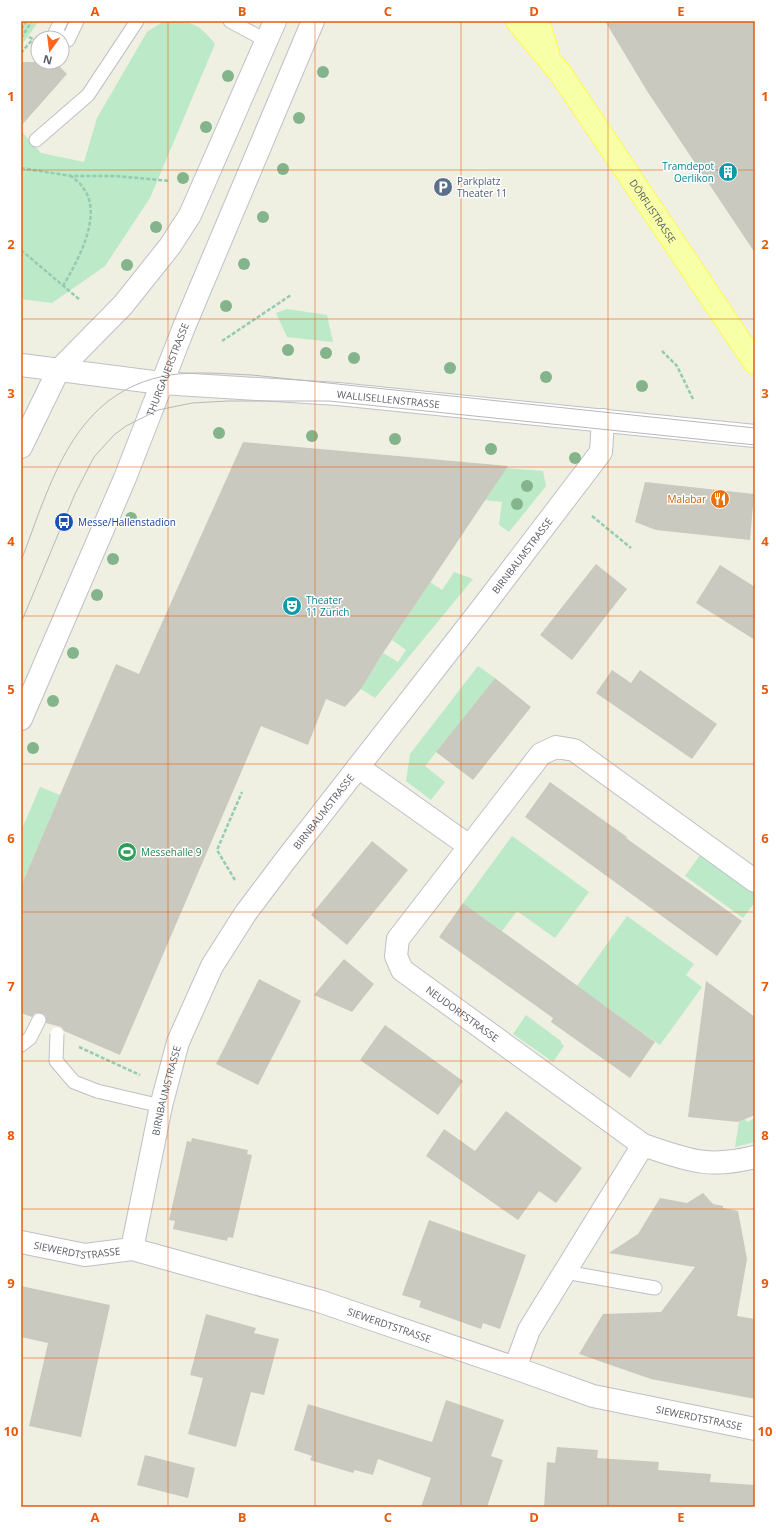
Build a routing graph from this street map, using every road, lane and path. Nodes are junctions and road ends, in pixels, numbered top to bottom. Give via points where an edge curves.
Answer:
1 (27, 21) edge
2 (33, 21) edge
3 (61, 21) edge
4 (77, 21) edge
5 (137, 21) edge
6 (230, 21) edge
7 (275, 21) edge
8 (313, 21) edge
9 (517, 21) edge
10 (538, 21) edge
11 (22, 31) edge
12 (21, 38) edge
13 (267, 41) junction
14 (550, 60) junction
15 (36, 140) dead end
16 (21, 168) edge
17 (71, 176) junction
18 (170, 181) dead end
19 (21, 250) edge
20 (63, 286) junction
21 (291, 295) dead end
22 (80, 300) dead end
23 (222, 341) dead end
24 (662, 351) dead end
25 (755, 363) edge
26 (21, 365) edge
27 (58, 371) junction
28 (161, 384) junction
29 (693, 399) dead end
30 (603, 420) junction
31 (755, 436) edge
32 (21, 448) edge
33 (592, 516) dead end
34 (631, 548) dead end
35 (21, 718) edge
36 (358, 766) junction
37 (242, 792) dead end
38 (469, 846) junction
39 (755, 881) edge
40 (237, 882) dead end
41 (38, 1020) dead end
42 (57, 1034) dead end
43 (21, 1045) edge
44 (78, 1047) dead end
45 (143, 1076) dead end
46 (161, 1106) junction
47 (643, 1145) junction
48 (755, 1157) edge
49 (21, 1242) edge
50 (132, 1249) junction
51 (565, 1272) junction
52 (655, 1288) dead end
53 (515, 1368) junction
54 (755, 1429) edge

1 - 11 path
2 - 12 path
3 - 4 lane via 55,33 68,40
5 - 15 lane via 88,95
6 - 13 lane
7 - 13 street
8 - 28 street, THURGAUERSTRASSE
9 - 14 main road, DÖRFLISTRASSE
10 - 14 main road, DÖRFLISTRASSE
13 - 27 street via 190,215 170,246 123,305
14 - 25 main road, DÖRFLISTRASSE
16 - 17 path
17 - 18 path via 116,176
17 - 20 path via 85,190 92,211 84,244
19 - 20 path
20 - 22 path
21 - 23 path
24 - 29 path via 678,366
26 - 27 street, WALLISELLENSTRASSE
27 - 28 street, WALLISELLENSTRASSE
27 - 32 street
28 - 30 street, WALLISELLENSTRASSE via 338,394
28 - 35 street, THURGAUERSTRASSE via 125,478
30 - 31 street, WALLISELLENSTRASSE
30 - 36 street, BIRNBAUMSTRASSE via 601,452
33 - 34 path
36 - 38 street
36 - 46 street, BIRNBAUMSTRASSE via 245,914 212,966 178,1042
37 - 40 path via 217,850
38 - 39 street, NEUDORFSTRASSE via 541,754 556,747 574,750
38 - 47 street, NEUDORFSTRASSE via 398,939 396,956 402,970
41 - 43 lane via 30,1038
42 - 46 lane, bridge via 56,1061 74,1082 97,1091
44 - 45 path
46 - 50 street, BIRNBAUMSTRASSE
47 - 48 street, NEUDORFSTRASSE via 708,1164
47 - 51 street
49 - 50 street, SIEWERDTSTRASSE via 85,1256
50 - 53 street, SIEWERDTSTRASSE via 318,1301
51 - 52 lane
51 - 53 street via 529,1330
53 - 54 street, SIEWERDTSTRASSE via 593,1396

